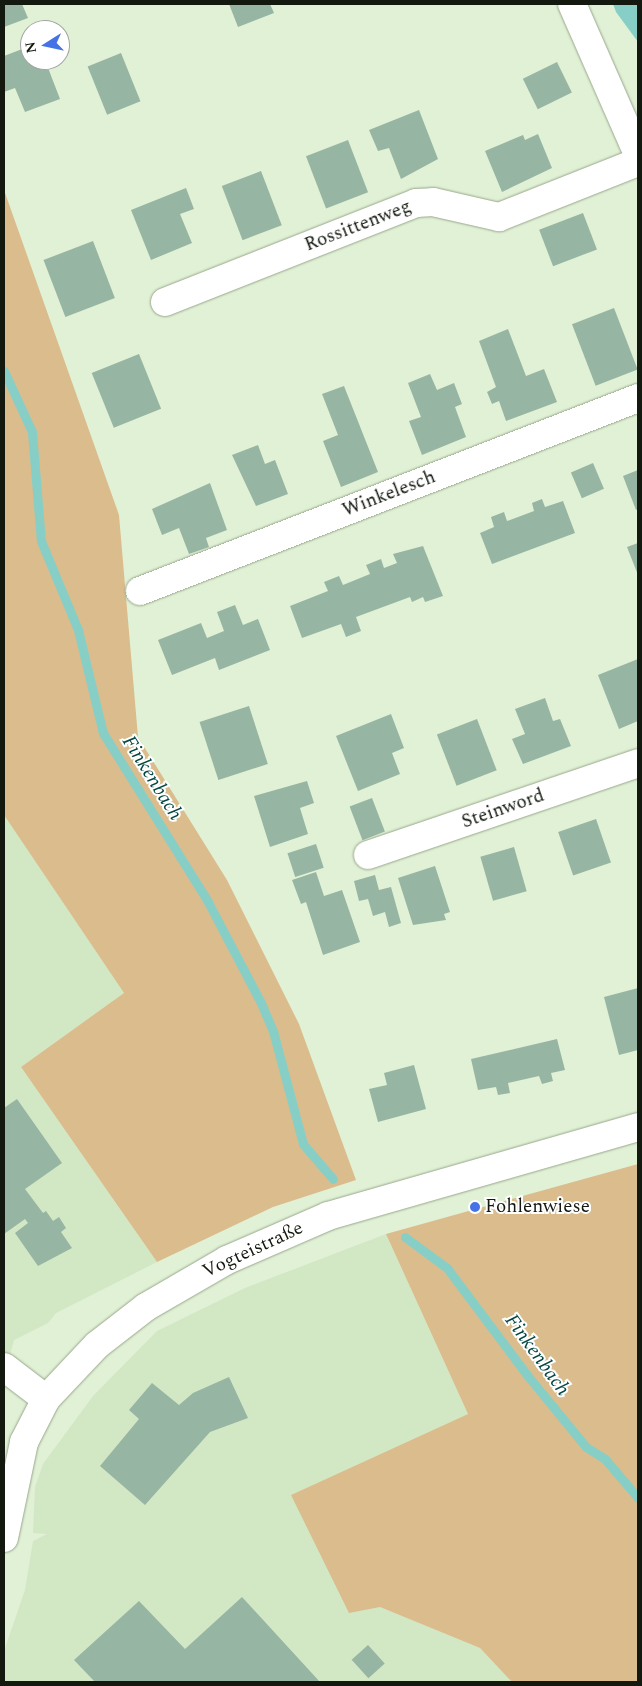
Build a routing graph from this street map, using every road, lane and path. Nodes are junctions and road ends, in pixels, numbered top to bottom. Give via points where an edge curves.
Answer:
1 (572, 4) edge
2 (638, 154) edge
3 (638, 162) edge
4 (165, 302) dead end
5 (638, 398) edge
6 (140, 591) dead end
7 (638, 763) edge
8 (368, 855) dead end
9 (638, 1127) edge
10 (4, 1366) edge
11 (46, 1399) junction
12 (4, 1538) edge

1 - 2 street
3 - 4 street, Rossittenweg via 499,217 433,202 416,203
5 - 6 street, Winkelesch
7 - 8 street, Steinword
9 - 11 street, Vogteistraße via 338,1214 262,1244 171,1291 122,1323
10 - 11 street
11 - 12 street, Vogteistraße via 24,1442

